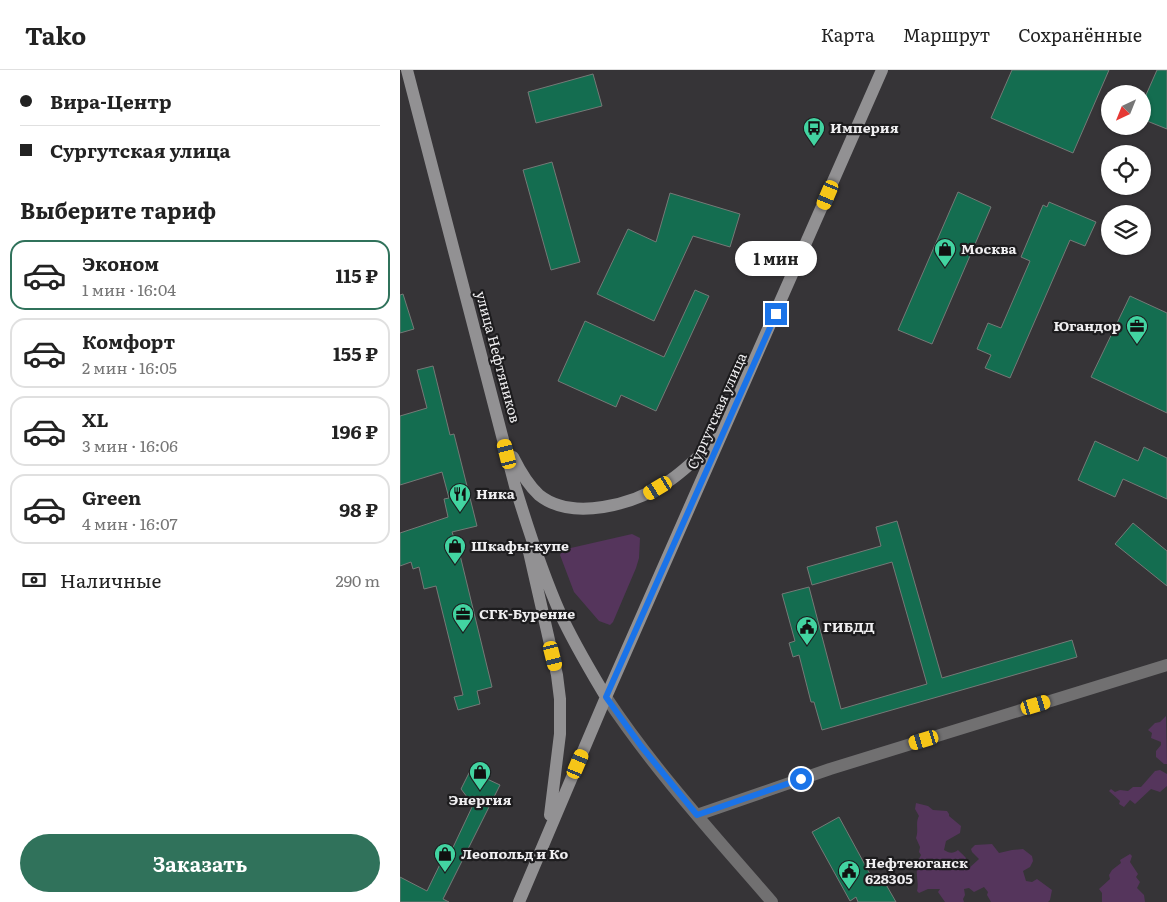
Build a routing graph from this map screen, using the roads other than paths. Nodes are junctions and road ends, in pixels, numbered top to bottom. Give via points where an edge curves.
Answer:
1 (407, 70) edge
2 (882, 70) edge
3 (724, 433) junction
4 (503, 438) junction
5 (515, 486) junction
6 (1167, 665) edge
7 (606, 697) junction
8 (697, 815) junction
9 (549, 830) junction
10 (519, 902) edge
11 (772, 902) edge

1 - 4 main road, улица Нефтяников
2 - 3 main road, Сургутская улица
3 - 4 main road via 674,477 649,494 594,508 572,508 540,495 523,476
3 - 7 main road, Сургутская улица
4 - 5 main road, улица Нефтяников
5 - 7 main road, улица Нефтяников via 560,614
5 - 9 main road via 559,691 560,734
6 - 8 street via 830,769
7 - 8 street
7 - 9 main road, Сургутская улица
8 - 11 street
9 - 10 main road, Сургутская улица

